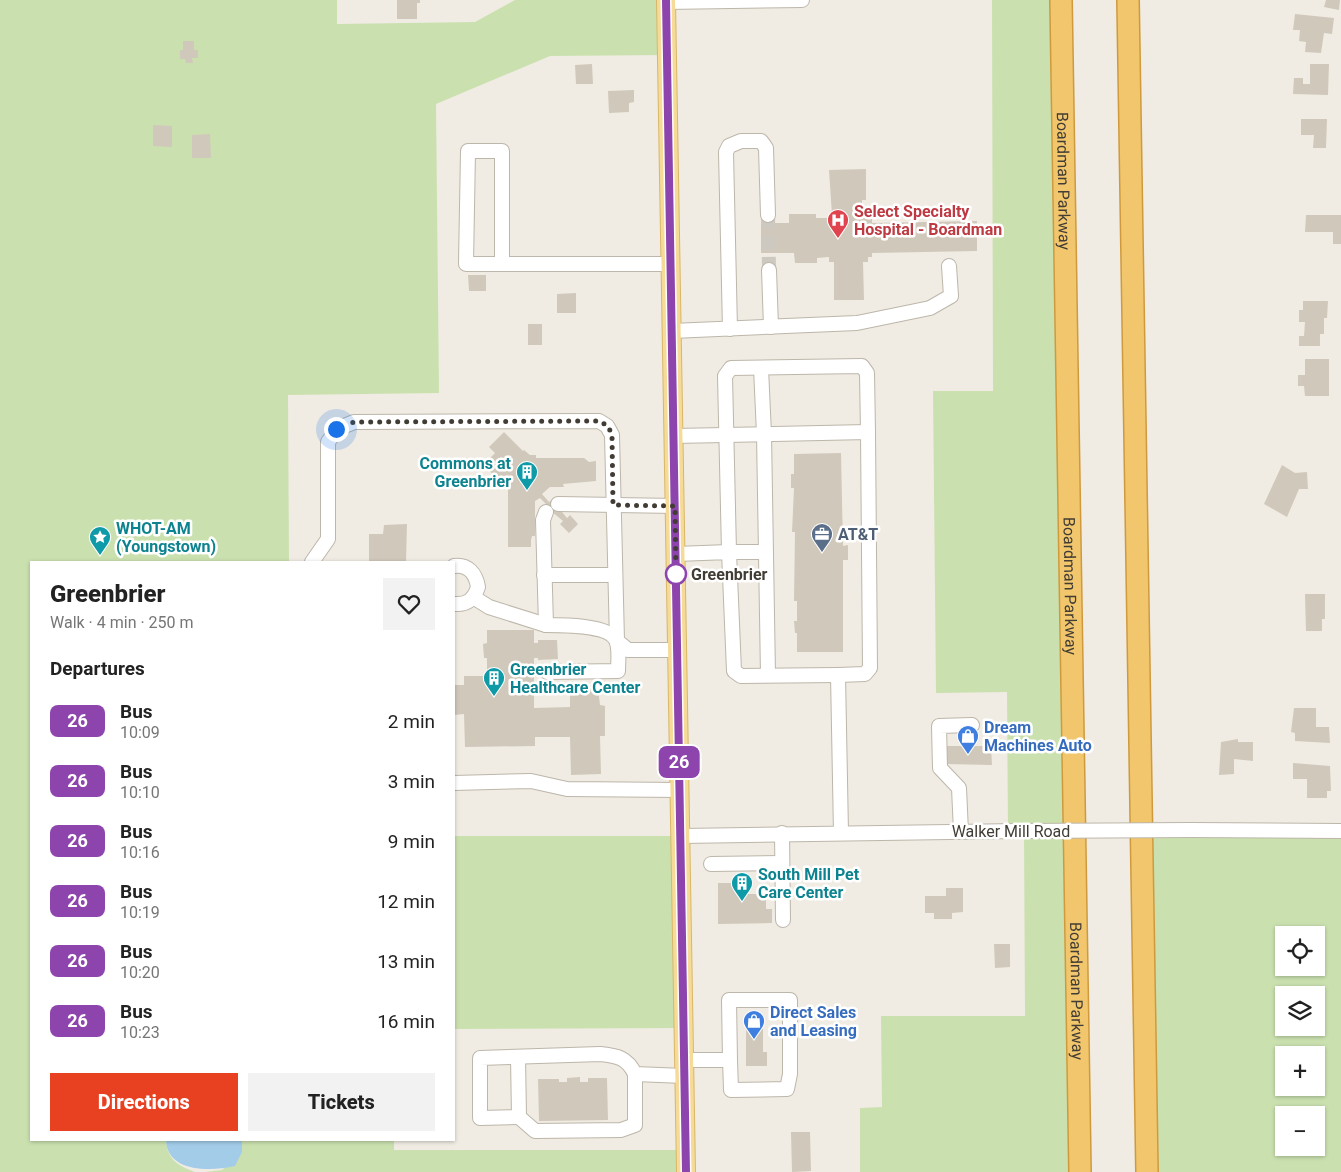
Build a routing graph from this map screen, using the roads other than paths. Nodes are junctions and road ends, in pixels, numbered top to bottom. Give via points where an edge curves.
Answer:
1 (802, 0) edge
2 (1061, 0) edge
3 (1128, 0) edge
4 (666, 1) edge
5 (770, 1) edge
6 (768, 215) tunnel mouth
7 (502, 264) junction
8 (671, 264) junction
9 (949, 266) dead end
10 (769, 270) tunnel mouth
11 (771, 328) junction
12 (730, 329) junction
13 (672, 331) junction
14 (760, 368) junction
15 (868, 432) junction
16 (726, 434) junction
17 (764, 434) junction
18 (673, 436) junction
19 (613, 505) junction
20 (675, 506) junction
21 (730, 552) junction
22 (765, 552) junction
23 (676, 554) junction
24 (313, 561) edge
25 (455, 566) edge
26 (544, 575) junction
27 (615, 575) junction
28 (474, 597) junction
29 (455, 604) edge
30 (546, 624) junction
31 (617, 641) junction
32 (677, 650) junction
33 (546, 672) dead end
34 (768, 675) junction
35 (838, 675) junction
36 (972, 725) dead end
37 (455, 783) edge
38 (680, 790) junction
39 (1341, 831) edge
40 (961, 832) junction
41 (782, 833) junction
42 (841, 833) junction
43 (680, 836) junction
44 (711, 864) dead end
45 (782, 864) junction
46 (782, 920) dead end
47 (518, 1057) junction
48 (730, 1060) junction
49 (684, 1068) junction
50 (635, 1074) junction
51 (519, 1117) junction
52 (686, 1172) edge
53 (1080, 1172) edge
54 (1147, 1172) edge

1 - 5 street
2 - 53 highway, Boardman Parkway
3 - 54 highway
4 - 5 street
4 - 8 main road
6 - 12 street via 766,148 760,142 742,141 729,146 726,152
7 - 7 street via 466,264 468,151 502,150
7 - 8 street
8 - 13 main road
9 - 11 street via 951,296 930,308 857,323
10 - 11 street
11 - 12 street
12 - 13 street
13 - 18 main road
14 - 15 street via 862,366 867,373
14 - 16 street via 731,368 725,376
14 - 17 street
15 - 17 street
15 - 35 street via 870,668 865,674
16 - 17 street
16 - 18 street
16 - 21 street
17 - 22 street
18 - 20 main road
19 - 20 street
19 - 24 street via 612,435 608,426 599,421 354,422 336,429 328,442 328,539
19 - 26 street via 552,508 543,520
19 - 27 street
20 - 23 main road
21 - 22 street
21 - 23 street
21 - 34 street via 734,671 741,676
22 - 34 street
23 - 32 main road
25 - 28 street via 466,567 473,572 478,587
26 - 27 street
26 - 30 street
27 - 31 street
28 - 29 street
28 - 30 street via 489,607
30 - 31 street via 610,633
31 - 32 street via 628,650
31 - 33 street via 618,671
32 - 38 main road
34 - 35 street
35 - 42 street
36 - 40 street via 939,726 940,768 959,788
37 - 38 street via 532,781 567,788
38 - 43 main road
39 - 40 street, Walker Mill Road, bridge
40 - 42 street, Walker Mill Road
41 - 42 street, Walker Mill Road
41 - 43 street, Walker Mill Road
41 - 45 street
43 - 49 main road
44 - 45 street
45 - 46 street
47 - 50 street via 619,1056 630,1062
47 - 51 street
47 - 51 street via 480,1058 480,1118
48 - 48 street via 731,1090 787,1089 790,1000 729,1000
48 - 49 street
49 - 50 street
49 - 52 main road
50 - 51 street via 635,1125 621,1130 535,1131

